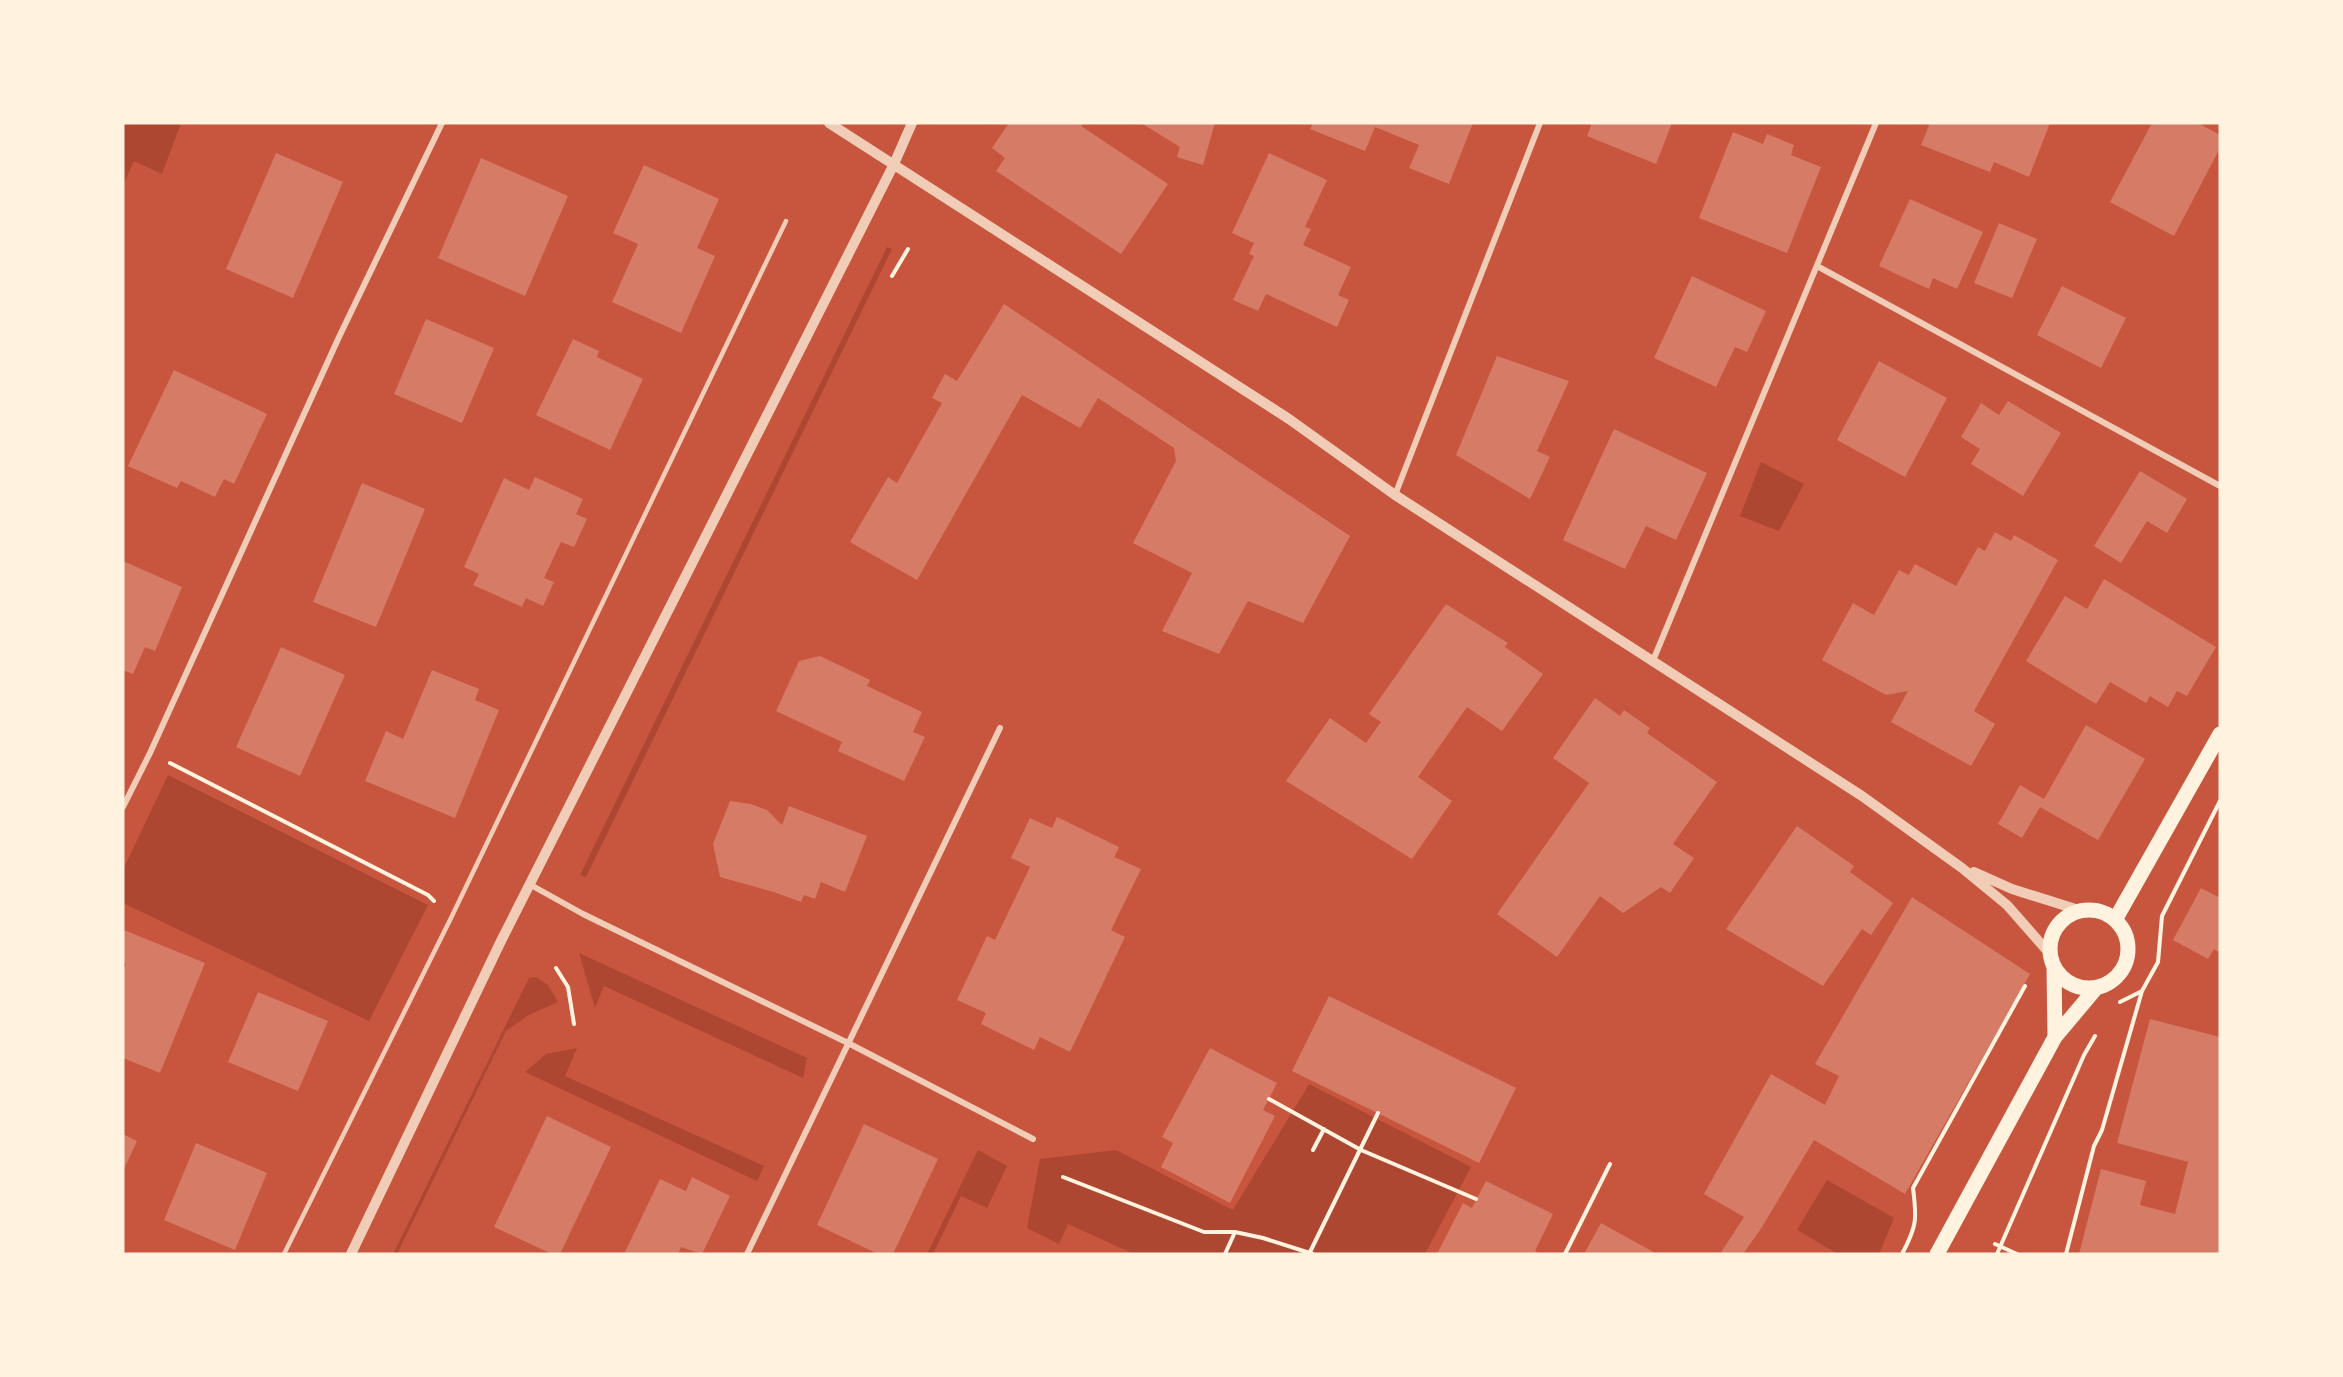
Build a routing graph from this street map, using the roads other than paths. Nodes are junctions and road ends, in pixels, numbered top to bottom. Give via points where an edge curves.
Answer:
1 (442, 123) edge
2 (829, 123) edge
3 (912, 123) edge
4 (1540, 123) edge
5 (1876, 123) edge
6 (894, 164) junction
7 (786, 221) dead end
8 (1817, 266) junction
9 (2220, 486) edge
10 (1395, 495) junction
11 (1653, 663) junction
12 (1000, 728) dead end
13 (2220, 734) edge
14 (123, 807) edge
15 (1962, 868) junction
16 (530, 884) junction
17 (2082, 911) junction
18 (2115, 920) junction
19 (2052, 961) junction
20 (2097, 987) junction
21 (2055, 1037) junction
22 (848, 1043) junction
23 (1033, 1138) dead end
24 (284, 1254) edge
25 (351, 1254) edge
26 (747, 1254) edge
27 (1937, 1254) edge

1 - 14 street
2 - 6 street
3 - 6 street
4 - 10 street
5 - 8 street
6 - 10 street via 1289,419
6 - 16 street
7 - 24 lane via 451,918
8 - 9 street
8 - 11 street
10 - 11 street
11 - 15 street via 1862,796
12 - 22 street
13 - 18 main road
15 - 17 street
15 - 19 street via 2007,904
16 - 22 street via 583,914
16 - 25 street
17 - 18 main road via 2096,910
17 - 19 main road via 2057,926 2050,944
18 - 20 main road via 2126,934 2128,956 2118,976
19 - 20 main road via 2062,978 2074,985
19 - 21 main road
20 - 21 main road
21 - 27 main road
22 - 23 street
22 - 26 street

